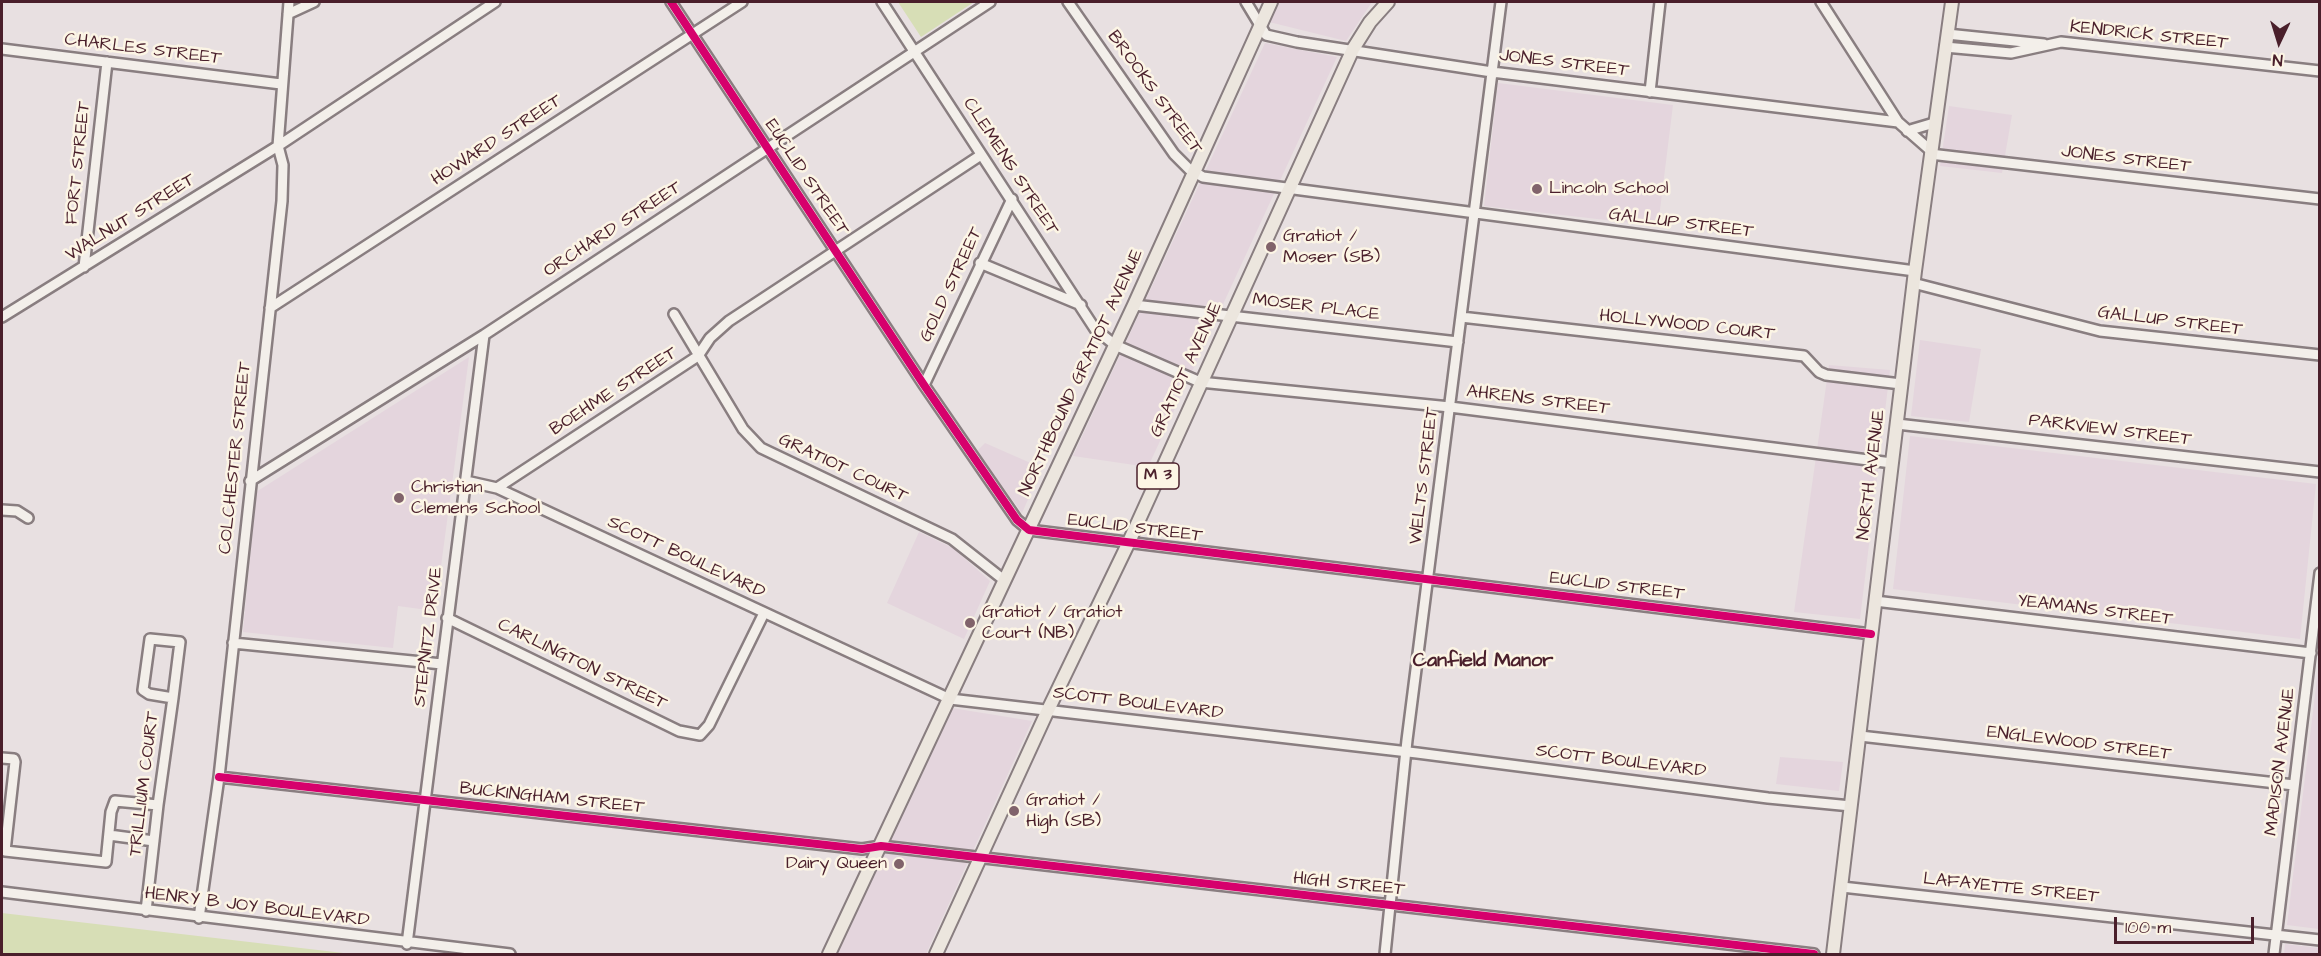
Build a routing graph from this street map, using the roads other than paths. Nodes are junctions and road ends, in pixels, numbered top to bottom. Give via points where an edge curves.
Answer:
1 (289, 2) edge
2 (314, 2) edge
3 (495, 2) edge
4 (671, 2) edge
5 (742, 2) edge
6 (882, 2) edge
7 (990, 2) edge
8 (1068, 2) edge
9 (1245, 2) edge
10 (1271, 2) edge
11 (1388, 2) edge
12 (1501, 2) edge
13 (1660, 2) edge
14 (1821, 2) edge
15 (1952, 2) edge
16 (288, 14) junction
17 (1260, 26) junction
18 (693, 34) junction
19 (1947, 34) junction
20 (2046, 44) junction
21 (1945, 47) junction
22 (2, 49) edge
23 (915, 50) junction
24 (1353, 50) junction
25 (107, 62) junction
26 (2319, 71) edge
27 (1492, 72) junction
28 (280, 84) junction
29 (1650, 92) junction
30 (1898, 122) junction
31 (1934, 123) junction
32 (1907, 131) junction
33 (278, 146) junction
34 (767, 148) junction
35 (1930, 152) junction
36 (981, 154) junction
37 (1194, 173) junction
38 (1290, 189) junction
39 (1012, 199) junction
40 (2319, 199) edge
41 (1474, 214) junction
42 (836, 251) junction
43 (980, 263) junction
44 (84, 267) junction
45 (1914, 277) junction
46 (1081, 305) junction
47 (1134, 305) junction
48 (270, 308) junction
49 (674, 314) dead end
50 (1232, 315) junction
51 (2, 317) edge
52 (1461, 317) junction
53 (484, 334) junction
54 (1458, 342) junction
55 (1115, 345) junction
56 (2319, 355) edge
57 (698, 356) junction
58 (1200, 382) junction
59 (1901, 384) junction
60 (924, 385) junction
61 (1450, 407) junction
62 (1897, 424) junction
63 (1892, 463) junction
64 (2319, 472) edge
65 (250, 481) junction
66 (466, 481) junction
67 (497, 488) junction
68 (2, 510) edge
69 (28, 518) dead end
70 (1029, 530) junction
71 (1128, 544) junction
72 (2319, 573) edge
73 (1430, 579) junction
74 (1004, 580) junction
75 (1875, 601) junction
76 (764, 613) junction
77 (447, 618) junction
78 (1871, 634) junction
79 (233, 643) junction
80 (2311, 653) junction
81 (442, 664) junction
82 (173, 698) junction
83 (950, 699) junction
84 (1048, 710) junction
85 (1860, 736) junction
86 (1406, 752) junction
87 (2, 758) edge
88 (219, 777) junction
89 (2294, 785) junction
90 (424, 800) junction
91 (158, 805) junction
92 (1851, 806) junction
93 (5, 814) edge
94 (109, 835) junction
95 (154, 841) junction
96 (881, 846) junction
97 (980, 857) junction
98 (1842, 887) junction
99 (2, 892) edge
100 (1390, 905) junction
101 (146, 911) junction
102 (199, 918) junction
103 (2277, 935) junction
104 (2319, 940) edge
105 (407, 944) junction
106 (510, 954) edge
107 (829, 954) edge
108 (936, 954) edge
109 (1385, 954) edge
110 (1814, 954) edge
111 (1833, 954) edge
112 (2274, 954) edge

1 - 16 street, COLCHESTER STREET
2 - 16 street
3 - 33 street, WALNUT STREET
4 - 18 street, EUCLID STREET
5 - 18 street, HOWARD STREET
6 - 23 street, CLEMENS STREET
7 - 23 street, ORCHARD STREET
8 - 37 street, BROOKS STREET via 1174,154
9 - 17 street
10 - 17 main road, NORTHBOUND GRATIOT AVENUE
11 - 24 main road, GRATIOT AVENUE / M 3
12 - 27 street, WELTS STREET
13 - 29 street
14 - 30 street
15 - 19 main road, NORTH AVENUE
16 - 28 street, COLCHESTER STREET
17 - 24 street, JONES STREET via 1266,35
17 - 37 main road, NORTHBOUND GRATIOT AVENUE
18 - 34 street, EUCLID STREET
18 - 48 street, HOWARD STREET
19 - 20 street, KENDRICK STREET
19 - 21 main road, NORTH AVENUE
20 - 21 street, KENDRICK STREET via 2011,53
20 - 26 street, KENDRICK STREET
21 - 31 main road, NORTH AVENUE
22 - 25 street, CHARLES STREET
23 - 34 street, ORCHARD STREET
23 - 36 street, CLEMENS STREET
24 - 27 street, JONES STREET
24 - 38 main road, GRATIOT AVENUE / M 3
25 - 28 street, CHARLES STREET
25 - 44 street, FORT STREET
27 - 29 street, JONES STREET
27 - 41 street, WELTS STREET
28 - 33 street, COLCHESTER STREET
29 - 30 street, JONES STREET
30 - 32 street
31 - 32 street
31 - 35 main road, NORTH AVENUE
32 - 35 street
33 - 44 street, WALNUT STREET
33 - 48 street, COLCHESTER STREET via 283,165 282,201
34 - 42 street, EUCLID STREET
34 - 53 street, ORCHARD STREET
35 - 40 street, JONES STREET
35 - 45 main road, NORTH AVENUE
36 - 39 street, CLEMENS STREET
36 - 42 street, BOEHME STREET
37 - 38 street, GALLUP STREET
37 - 47 main road, NORTHBOUND GRATIOT AVENUE
38 - 41 street, GALLUP STREET
38 - 50 main road, GRATIOT AVENUE / M 3
39 - 43 street, GOLD STREET
39 - 46 street, CLEMENS STREET
41 - 45 street, GALLUP STREET
41 - 52 street, WELTS STREET
42 - 57 street, BOEHME STREET via 729,321
42 - 60 street, EUCLID STREET
43 - 46 street
43 - 60 street, GOLD STREET
44 - 51 street, WALNUT STREET
45 - 56 street, GALLUP STREET via 2108,332
45 - 59 main road, NORTH AVENUE
46 - 55 street, CLEMENS STREET via 1095,328
47 - 50 street, MOSER PLACE
47 - 55 main road, NORTHBOUND GRATIOT AVENUE
48 - 65 street, COLCHESTER STREET
49 - 57 street, GRATIOT COURT
50 - 54 street, MOSER PLACE
50 - 58 main road, GRATIOT AVENUE / M 3
52 - 54 street, WELTS STREET
52 - 59 street, HOLLYWOOD COURT via 1804,356 1826,375
53 - 65 street, ORCHARD STREET
53 - 66 street, STEPNITZ DRIVE
54 - 61 street, WELTS STREET
55 - 58 street, AHRENS STREET
55 - 70 main road, NORTHBOUND GRATIOT AVENUE
57 - 67 street, BOEHME STREET
57 - 74 street, GRATIOT COURT via 743,429 761,448 952,539
58 - 61 street, AHRENS STREET
58 - 71 main road, GRATIOT AVENUE / M 3
59 - 62 main road, NORTH AVENUE
60 - 70 street, EUCLID STREET via 1017,520
61 - 63 street, AHRENS STREET
61 - 73 street, WELTS STREET
62 - 63 main road, NORTH AVENUE
62 - 64 street, PARKVIEW STREET
63 - 75 main road, NORTH AVENUE
65 - 79 street, COLCHESTER STREET
66 - 67 street, SCOTT BOULEVARD
66 - 77 street, STEPNITZ DRIVE
67 - 76 street, SCOTT BOULEVARD
68 - 69 street via 17,511
70 - 71 street, EUCLID STREET
70 - 74 main road, NORTHBOUND GRATIOT AVENUE
71 - 73 street, EUCLID STREET
71 - 84 main road, GRATIOT AVENUE / M 3
72 - 80 street, MADISON AVENUE
73 - 78 street, EUCLID STREET
73 - 86 street, WELTS STREET
74 - 83 main road, NORTHBOUND GRATIOT AVENUE
75 - 78 main road, NORTH AVENUE
75 - 80 street, YEAMANS STREET
76 - 77 street, CARLINGTON STREET via 709,725 700,735 680,731
76 - 83 street, SCOTT BOULEVARD
77 - 81 street, STEPNITZ DRIVE
78 - 85 main road, NORTH AVENUE
79 - 81 street
79 - 88 street, COLCHESTER STREET
80 - 89 street, MADISON AVENUE
81 - 90 street, STEPNITZ DRIVE
82 - 82 street, TRILLIUM COURT via 180,642 150,639 142,690
82 - 91 street, TRILLIUM COURT
83 - 84 street, SCOTT BOULEVARD
83 - 96 main road, NORTHBOUND GRATIOT AVENUE
84 - 86 street, SCOTT BOULEVARD
84 - 97 main road, GRATIOT AVENUE / M 3
85 - 89 street, ENGLEWOOD STREET
85 - 92 main road, NORTH AVENUE
86 - 92 street, SCOTT BOULEVARD
86 - 100 street, WELTS STREET
87 - 93 street via 15,762
88 - 90 street, BUCKINGHAM STREET
88 - 102 street, COLCHESTER STREET
89 - 103 street, MADISON AVENUE
90 - 96 street, BUCKINGHAM STREET via 862,849
90 - 105 street, STEPNITZ DRIVE
91 - 94 street via 115,801
91 - 95 street, TRILLIUM COURT
92 - 98 main road, NORTH AVENUE
93 - 94 street via 5,850 106,862
94 - 95 street
95 - 101 street, TRILLIUM COURT
96 - 97 street, HIGH STREET
96 - 107 main road, NORTHBOUND GRATIOT AVENUE
97 - 100 street, HIGH STREET
97 - 108 main road, GRATIOT AVENUE / M 3
98 - 103 street, LAFAYETTE STREET
98 - 111 main road, NORTH AVENUE
99 - 101 street, HENRY B JOY BOULEVARD
100 - 109 street, WELTS STREET
100 - 110 street, HIGH STREET
101 - 102 street, HENRY B JOY BOULEVARD
102 - 105 street, HENRY B JOY BOULEVARD
103 - 104 street, LAFAYETTE STREET
103 - 112 street, MADISON AVENUE
105 - 106 street, HENRY B JOY BOULEVARD

